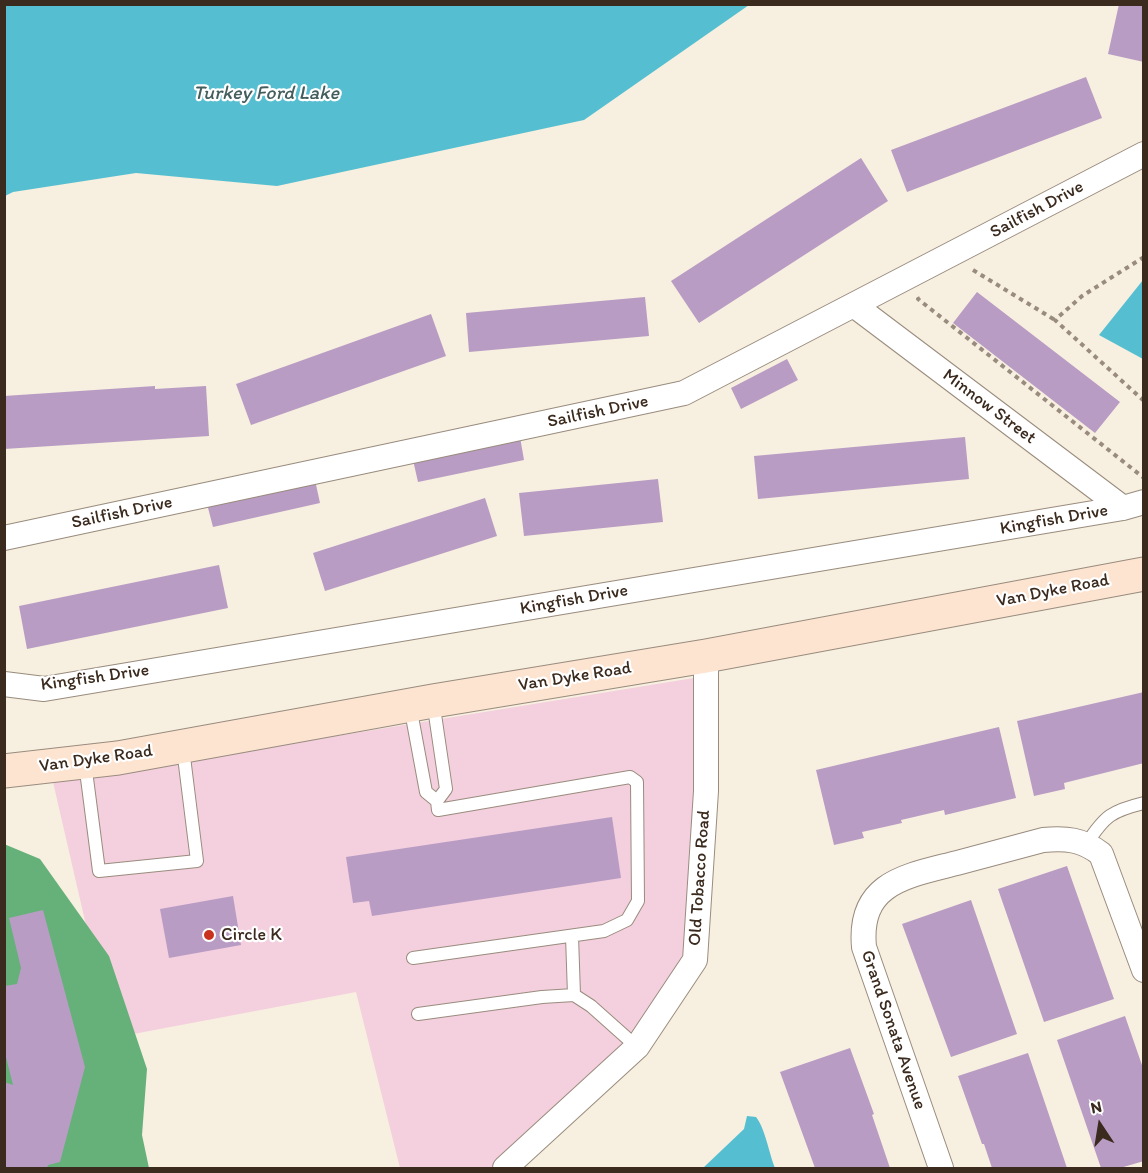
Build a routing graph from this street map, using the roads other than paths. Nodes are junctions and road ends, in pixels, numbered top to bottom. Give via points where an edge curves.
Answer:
1 (1143, 154) edge
2 (855, 306) junction
3 (1133, 505) edge
4 (4, 538) edge
5 (1143, 574) edge
6 (706, 656) junction
7 (4, 684) edge
8 (421, 703) junction
9 (183, 747) junction
10 (84, 762) junction
11 (4, 771) edge
12 (437, 801) junction
13 (1143, 803) edge
14 (1087, 843) junction
15 (572, 936) junction
16 (413, 958) dead end
17 (1143, 969) edge
18 (574, 995) junction
19 (418, 1014) dead end
20 (637, 1047) junction
21 (505, 1168) edge
22 (941, 1168) edge

1 - 2 street, Sailfish Drive
2 - 3 street, Minnow Street
2 - 4 street, Sailfish Drive via 684,393
3 - 7 street, Kingfish Drive via 44,689
5 - 6 main road, Van Dyke Road
6 - 8 main road, Van Dyke Road
6 - 20 street, Old Tobacco Road via 706,791 695,960
8 - 9 main road, Van Dyke Road
8 - 12 lane via 426,792
8 - 12 lane via 446,789
9 - 10 main road, Van Dyke Road
9 - 10 lane via 197,861 99,871
10 - 11 main road, Van Dyke Road
12 - 15 lane via 438,810 630,777 637,782 638,901 627,920 604,931
13 - 14 lane via 1105,817
14 - 17 street via 1101,854
14 - 22 street, Grand Sonata Avenue via 1063,838 1043,840 902,877 878,894 867,910 862,927 864,947
15 - 16 lane
15 - 18 lane
18 - 19 lane
18 - 20 lane
20 - 21 street, Old Tobacco Road

